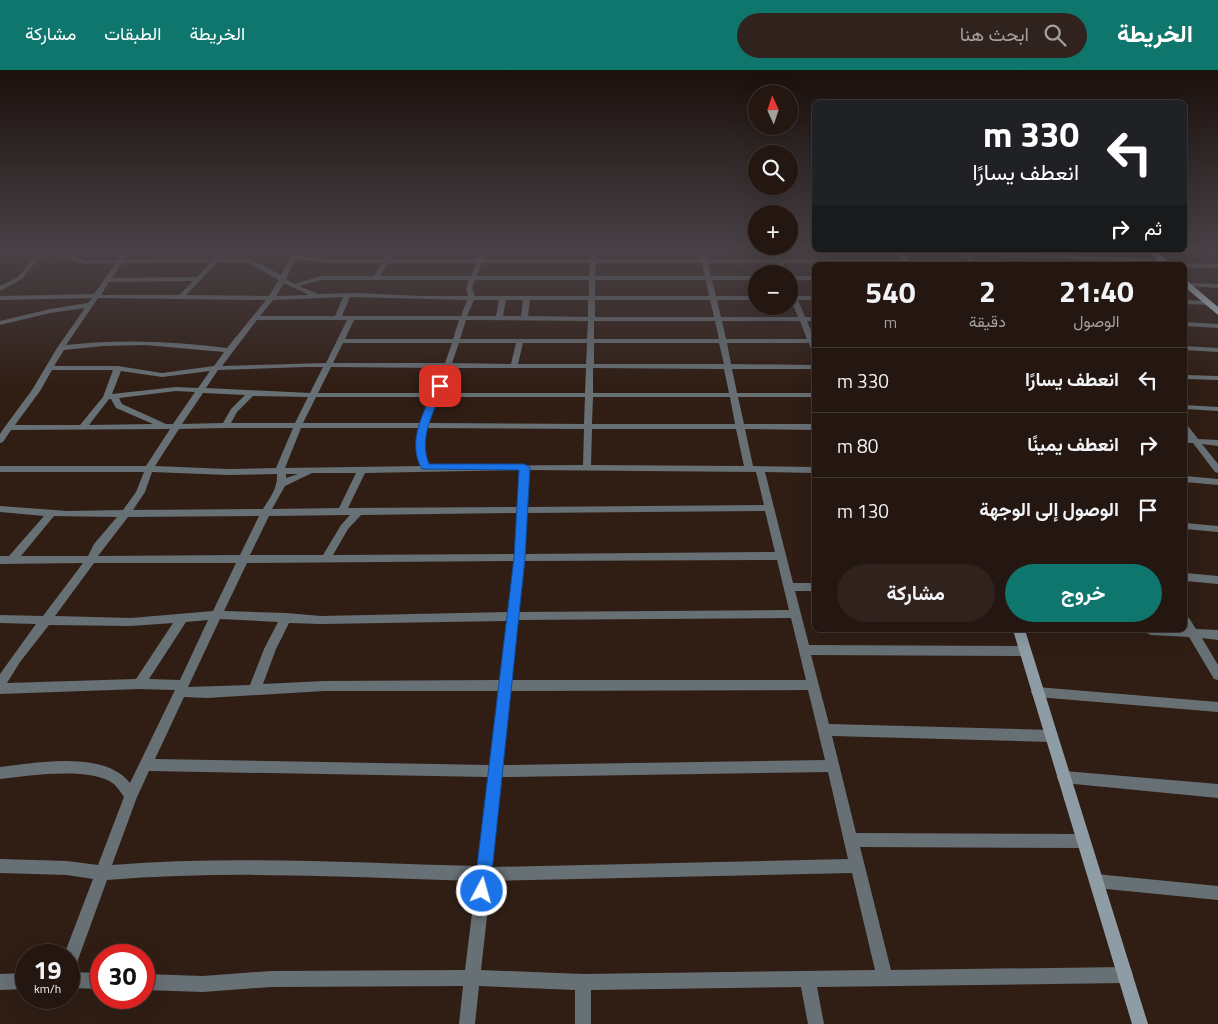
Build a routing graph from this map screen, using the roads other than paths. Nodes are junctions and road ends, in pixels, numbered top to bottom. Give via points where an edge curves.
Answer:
1 (96, 296) junction
2 (317, 296) edge
3 (347, 296) junction
4 (1202, 296) edge
5 (147, 297) joint
6 (181, 297) joint
7 (321, 297) junction
8 (472, 297) junction
9 (503, 297) junction
10 (0, 298) edge
11 (271, 298) junction
12 (527, 298) junction
13 (593, 298) junction
14 (713, 298) junction
15 (748, 298) edge
16 (798, 298) edge
17 (812, 298) edge
18 (1187, 302) edge
19 (91, 305) junction
20 (1214, 306) edge
21 (798, 311) edge
22 (338, 317) junction
23 (254, 318) junction
24 (352, 318) junction
25 (592, 318) junction
26 (462, 319) junction
27 (498, 319) junction
28 (524, 319) junction
29 (718, 319) junction
30 (802, 319) junction
31 (812, 319) edge
32 (0, 323) edge
33 (1187, 324) edge
34 (1218, 326) edge
35 (812, 339) edge
36 (456, 340) junction
37 (342, 341) junction
38 (520, 341) junction
39 (723, 341) junction
40 (812, 341) edge
41 (591, 342) junction
42 (61, 348) junction
43 (1187, 348) edge
44 (229, 350) junction
45 (1218, 350) edge
46 (330, 366) junction
47 (448, 366) junction
48 (514, 366) junction
49 (590, 367) junction
50 (812, 367) edge
51 (50, 368) junction
52 (118, 368) junction
53 (218, 368) junction
54 (728, 368) junction
55 (1187, 377) edge
56 (1218, 378) edge
57 (201, 391) junction
58 (250, 394) junction
59 (315, 394) junction
60 (436, 394) junction
61 (589, 394) junction
62 (734, 395) junction
63 (812, 395) edge
64 (110, 397) junction
65 (1187, 407) edge
66 (1218, 409) edge
67 (298, 425) junction
68 (424, 425) junction
69 (588, 425) junction
70 (164, 426) junction
71 (177, 426) junction
72 (225, 426) junction
73 (83, 427) junction
74 (740, 427) junction
75 (812, 427) edge
76 (8, 428) junction
77 (1187, 431) edge
78 (0, 440) edge
79 (1187, 440) edge
80 (1195, 441) junction
81 (1218, 443) edge
82 (425, 467) junction
83 (524, 467) junction
84 (587, 467) junction
85 (362, 468) junction
86 (149, 469) junction
87 (0, 470) edge
88 (280, 470) junction
89 (316, 470) junction
90 (755, 470) junction
91 (812, 470) edge
92 (1218, 470) edge
93 (1187, 480) edge
94 (1218, 482) edge
95 (281, 484) junction
96 (770, 508) junction
97 (0, 510) edge
98 (522, 510) junction
99 (359, 511) junction
100 (342, 512) junction
101 (126, 513) junction
102 (265, 513) junction
103 (51, 514) junction
104 (1187, 526) edge
105 (1218, 529) edge
106 (782, 556) junction
107 (326, 558) junction
108 (520, 558) junction
109 (244, 559) junction
110 (0, 560) edge
111 (12, 560) junction
112 (90, 560) junction
113 (1187, 578) edge
114 (1218, 580) edge
115 (789, 587) junction
116 (812, 587) edge
117 (796, 614) junction
118 (218, 615) junction
119 (183, 616) junction
120 (513, 616) junction
121 (286, 617) junction
122 (0, 619) edge
123 (46, 621) junction
124 (1187, 624) edge
125 (1019, 632) edge
126 (1178, 632) edge
127 (1192, 633) junction
128 (1218, 635) edge
129 (805, 650) junction
130 (1025, 652) junction
131 (1218, 675) edge
132 (0, 684) edge
133 (139, 684) junction
134 (813, 685) junction
135 (505, 686) junction
136 (182, 688) junction
137 (0, 689) edge
138 (256, 689) junction
139 (1037, 692) junction
140 (1218, 707) edge
141 (824, 730) junction
142 (1051, 736) junction
143 (146, 765) junction
144 (833, 766) junction
145 (495, 771) junction
146 (0, 773) edge
147 (1064, 777) junction
148 (1218, 791) edge
149 (131, 796) junction
150 (851, 840) junction
151 (1083, 841) junction
152 (0, 866) edge
153 (858, 866) junction
154 (103, 873) junction
155 (484, 874) junction
156 (1096, 881) junction
157 (1218, 893) edge
158 (76, 944) edge
159 (1125, 975) junction
160 (473, 978) junction
161 (885, 978) junction
162 (808, 980) junction
163 (15, 981) edge
164 (0, 982) edge
165 (155, 982) edge
166 (583, 982) junction
167 (467, 1024) edge
168 (583, 1024) edge
169 (816, 1024) edge
170 (1140, 1024) edge
171 (1147, 1024) edge

1 - 5 street
1 - 10 street
1 - 19 street
2 - 7 street
3 - 7 street
3 - 8 street
3 - 22 street
4 - 20 highway
5 - 6 street
6 - 11 street
7 - 11 street
8 - 9 street
8 - 26 street
9 - 12 street
9 - 27 street
11 - 23 street
12 - 13 street
12 - 28 street
13 - 14 street
13 - 25 street
14 - 15 street
14 - 29 street
16 - 17 street
18 - 20 street
19 - 32 street
19 - 42 street
21 - 30 street
22 - 23 street
22 - 24 street
23 - 44 street
24 - 26 street
24 - 37 street
25 - 28 street
25 - 29 street
25 - 41 street
26 - 27 street
26 - 36 street
27 - 28 street
29 - 30 street
29 - 39 street
30 - 31 street
30 - 35 street
33 - 34 street
36 - 37 street
36 - 38 street
36 - 47 street
37 - 46 street
38 - 41 street
38 - 48 street
39 - 40 street
39 - 41 street
39 - 54 street
41 - 49 street
42 - 44 street via 136,342
42 - 51 street
43 - 45 street
44 - 53 street
46 - 47 street
46 - 53 street
46 - 59 street
47 - 48 street
47 - 60 street
48 - 49 street
49 - 54 street
49 - 61 street
50 - 54 street
51 - 52 street
51 - 76 street
52 - 53 street via 162,375
52 - 64 street
53 - 57 street
54 - 62 street
55 - 56 street
57 - 58 street
57 - 64 street via 160,389
57 - 71 street
58 - 59 street
58 - 72 street
59 - 60 street
59 - 67 street
60 - 61 street
60 - 68 street
61 - 62 street
61 - 69 street
62 - 63 street
62 - 74 street
64 - 70 street via 119,406
64 - 73 street
65 - 66 street
67 - 68 street
67 - 72 street
67 - 88 street
68 - 69 street
68 - 82 street via 420,454
69 - 74 street
69 - 84 street
70 - 71 street
70 - 73 street
71 - 72 street
71 - 86 street
73 - 76 street
74 - 75 street
74 - 90 street
76 - 78 street
77 - 80 street
79 - 80 street
80 - 81 street
80 - 92 street
82 - 83 street
82 - 85 street
83 - 84 street
83 - 98 street
84 - 90 street
85 - 89 street
85 - 100 street
86 - 87 street
86 - 88 street via 198,472
86 - 101 street via 140,492
88 - 89 street
88 - 95 street
89 - 95 street
90 - 91 street
90 - 96 street
93 - 94 street
95 - 102 street
96 - 98 street
96 - 106 street
97 - 103 street
98 - 99 street
98 - 108 street
99 - 100 street
99 - 107 street via 344,526
100 - 102 street
101 - 102 street
101 - 103 street
101 - 112 street
102 - 109 street
103 - 111 street
104 - 105 street
106 - 108 street
106 - 115 street
107 - 108 street
107 - 109 street
108 - 120 street
109 - 112 street
109 - 118 street
110 - 111 street
111 - 112 street
112 - 123 street
113 - 114 street
115 - 116 street
115 - 117 street
117 - 120 street
117 - 129 street
118 - 119 street
118 - 121 street
118 - 136 street
119 - 123 street via 131,622
119 - 133 street
120 - 121 street via 336,620
120 - 135 street
121 - 138 street
122 - 123 street
123 - 132 street
124 - 127 street
125 - 130 street
126 - 127 street
127 - 128 street
127 - 131 street
129 - 130 street
129 - 134 street
130 - 139 street
133 - 136 street
133 - 137 street
134 - 135 street
134 - 141 street
135 - 138 street
135 - 145 street
136 - 138 street via 207,693
136 - 143 street
139 - 140 street
139 - 142 street
141 - 142 street
141 - 144 street
142 - 147 street
143 - 145 street
143 - 149 street
144 - 145 street
144 - 150 street
145 - 155 street
146 - 149 street via 82,768 119,780
147 - 148 street
147 - 151 street
149 - 154 street
150 - 151 street
150 - 153 street
151 - 156 street
152 - 154 street via 67,868
153 - 155 street
153 - 161 street
154 - 155 street via 166,868 266,867
154 - 158 street
155 - 160 street
156 - 157 street
156 - 159 street
159 - 161 street
159 - 170 street
160 - 165 street
160 - 166 street
160 - 167 street
161 - 162 street
162 - 166 street
162 - 169 street
163 - 164 street
166 - 168 street
170 - 171 street

